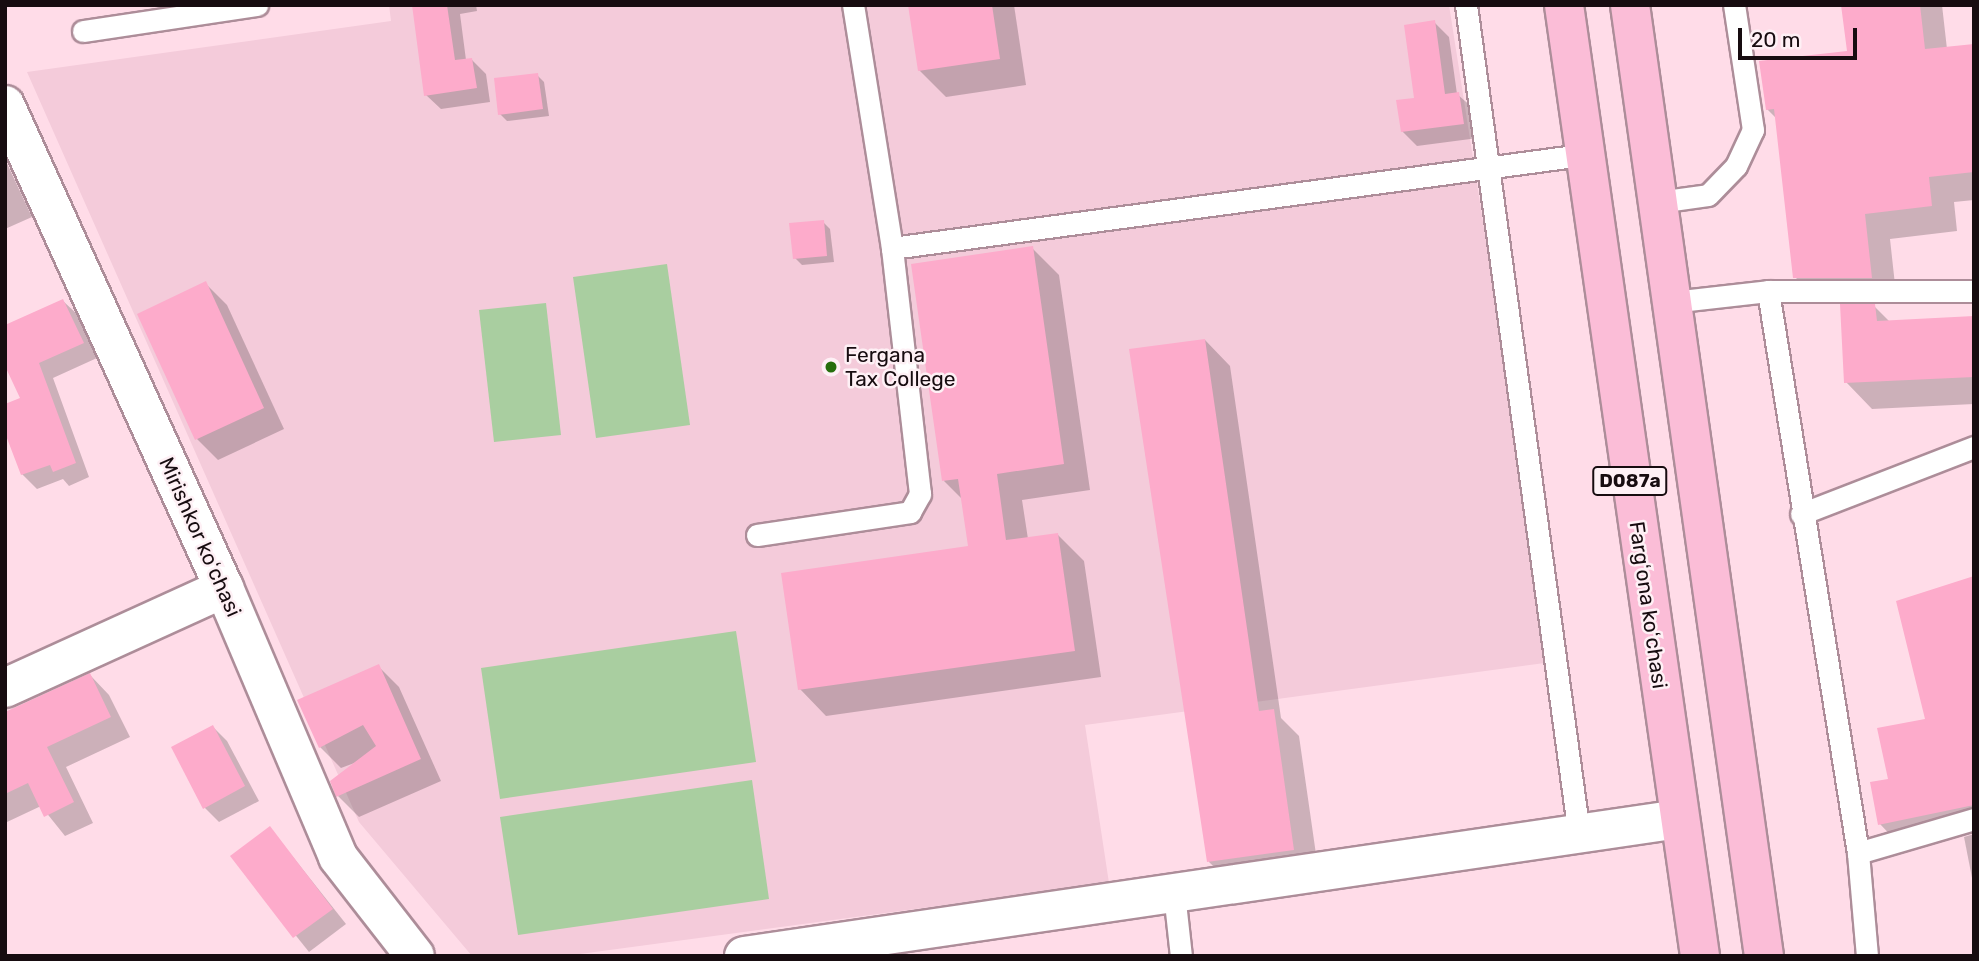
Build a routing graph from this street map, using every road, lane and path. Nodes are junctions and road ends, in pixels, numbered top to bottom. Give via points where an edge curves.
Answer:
1 (257, 5) edge
2 (853, 5) edge
3 (1466, 5) edge
4 (1563, 5) edge
5 (1630, 5) edge
6 (1734, 5) edge
7 (83, 31) dead end
8 (5, 105) edge
9 (1582, 155) junction
10 (1488, 167) junction
11 (1658, 202) junction
12 (892, 248) junction
13 (1768, 291) junction
14 (1974, 291) edge
15 (1672, 302) junction
16 (1974, 447) edge
17 (1801, 513) junction
18 (757, 535) dead end
19 (224, 588) junction
20 (5, 688) edge
21 (1679, 819) junction
22 (1974, 819) edge
23 (1579, 834) junction
24 (1858, 853) junction
25 (1174, 893) junction
26 (415, 956) edge
27 (744, 956) edge
28 (1181, 956) edge
29 (1700, 956) edge
30 (1764, 956) edge
31 (1867, 956) edge

1 - 7 lane
2 - 12 lane
3 - 10 lane
4 - 9 main road, Fargʻona koʻchasi / D087a
5 - 11 main road, D087a
6 - 11 lane via 1753,130 1737,166 1709,195
8 - 19 street, Mirishkor koʻchasi
9 - 10 lane
9 - 21 main road, Fargʻona koʻchasi / D087a
10 - 12 lane
10 - 23 lane
11 - 15 main road, D087a
12 - 18 lane via 920,494 911,512
13 - 14 lane
13 - 15 lane
13 - 17 lane
15 - 30 main road, D087a
16 - 17 lane
17 - 24 lane
19 - 20 street
19 - 26 street, Mirishkor koʻchasi via 338,858
21 - 23 street
21 - 29 main road, Fargʻona koʻchasi / D087a
22 - 24 lane
23 - 25 street
24 - 31 lane
25 - 27 street
25 - 28 lane

